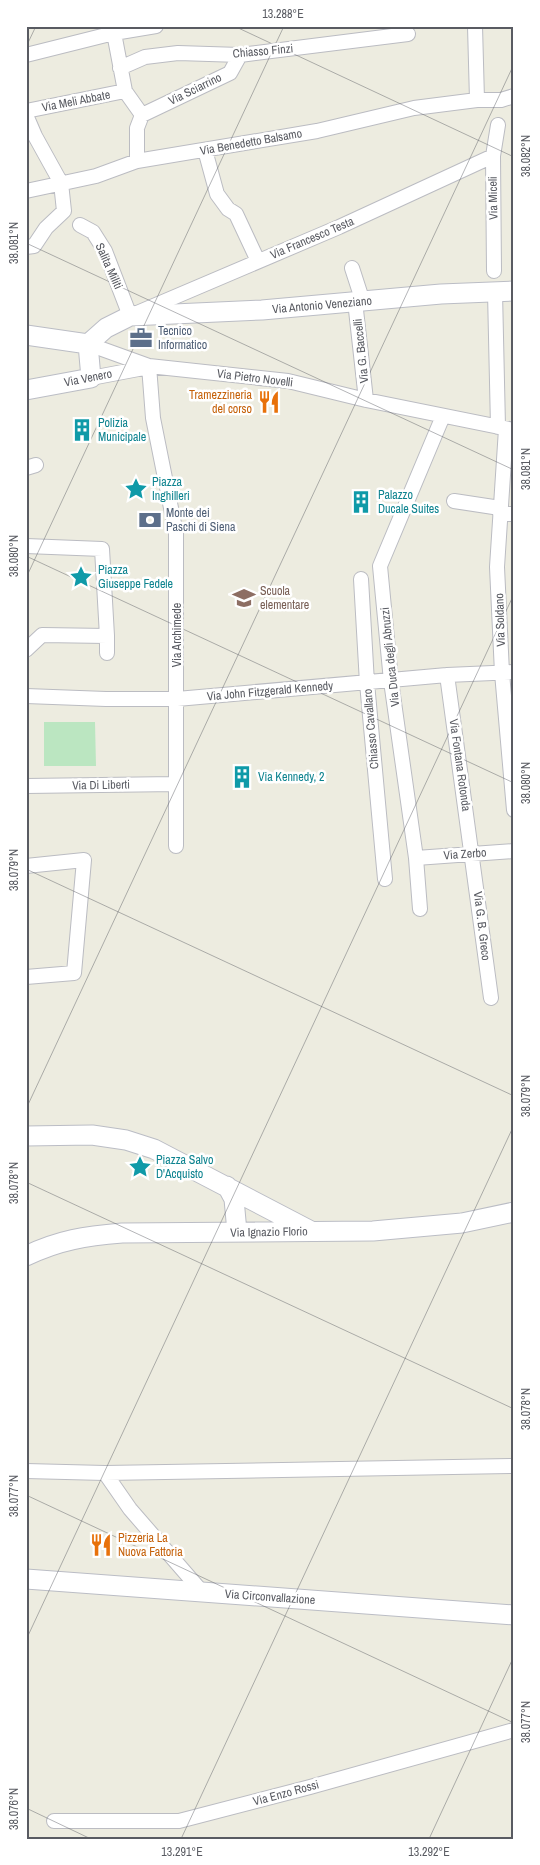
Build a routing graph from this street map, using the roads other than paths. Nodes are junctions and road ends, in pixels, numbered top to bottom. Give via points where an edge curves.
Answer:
1 (156, 26) edge
2 (476, 26) edge
3 (114, 33) junction
4 (408, 34) dead end
5 (26, 55) edge
6 (240, 55) junction
7 (120, 68) junction
8 (125, 91) junction
9 (514, 96) edge
10 (477, 100) junction
11 (26, 111) edge
12 (140, 111) junction
13 (26, 115) edge
14 (498, 125) dead end
15 (31, 137) edge
16 (205, 150) junction
17 (492, 156) junction
18 (137, 161) junction
19 (61, 183) junction
20 (26, 191) edge
21 (80, 225) dead end
22 (26, 248) edge
23 (258, 261) junction
24 (352, 268) dead end
25 (494, 271) dead end
26 (504, 292) edge
27 (359, 301) junction
28 (130, 316) junction
29 (26, 335) edge
30 (88, 344) junction
31 (149, 366) junction
32 (91, 378) junction
33 (26, 390) edge
34 (366, 400) junction
35 (443, 416) junction
36 (506, 429) edge
37 (454, 501) dead end
38 (505, 512) edge
39 (26, 546) edge
40 (361, 579) dead end
41 (106, 636) junction
42 (26, 650) edge
43 (107, 653) dead end
44 (508, 673) edge
45 (447, 676) junction
46 (391, 681) junction
47 (367, 683) junction
48 (26, 696) edge
49 (177, 698) junction
50 (176, 784) junction
51 (26, 786) edge
52 (514, 810) edge
53 (176, 846) dead end
54 (514, 850) edge
55 (472, 854) junction
56 (416, 858) junction
57 (26, 866) edge
58 (385, 879) dead end
59 (420, 909) dead end
60 (26, 977) edge
61 (491, 998) dead end
62 (26, 1136) edge
63 (227, 1186) junction
64 (514, 1212) edge
65 (312, 1231) junction
66 (237, 1232) junction
67 (26, 1256) edge
68 (514, 1466) edge
69 (26, 1472) edge
70 (105, 1472) junction
71 (26, 1578) edge
72 (202, 1592) junction
73 (514, 1615) edge
74 (514, 1730) edge
75 (54, 1821) dead end

1 - 3 street
2 - 10 street
3 - 5 street
3 - 7 street, Via Meli Abbate
4 - 6 street, Chiasso Finzi
6 - 7 street, Chiasso Finzi via 178,53 145,57
6 - 12 street, Via Sciarrino via 230,73
7 - 8 street, Via Meli Abbate
8 - 11 street, Via Meli Abbate
8 - 12 street, Via Meli Abbate
9 - 10 street, Via Benedetto Balsamo via 501,100
10 - 16 street, Via Benedetto Balsamo via 414,108 317,131
12 - 18 street
13 - 15 street
14 - 17 street, Via Miceli
15 - 19 street
16 - 18 street, Via Benedetto Balsamo
16 - 23 street via 217,194 236,214
17 - 23 street, Via Francesco Testa
17 - 25 street, Via Miceli
18 - 19 street, Via Benedetto Balsamo via 96,176
19 - 20 street, Via Benedetto Balsamo
19 - 22 street via 64,211 46,228 34,246
21 - 28 street, Salita Militi via 93,232 105,251
23 - 28 street, Via Francesco Testa
24 - 27 street, Via G. Baccelli
26 - 27 street, Via Antonio Veneziano
26 - 36 street
27 - 28 street, Via Antonio Veneziano via 262,310
27 - 34 street, Via G. Baccelli
28 - 30 street via 106,328
29 - 30 street, Via Pietro Novelli
30 - 31 street, Via Pietro Novelli
30 - 32 street
31 - 32 street, Via Venero
31 - 34 street, Via Pietro Novelli via 288,381
31 - 49 street, Via Archimede via 153,418 176,533
32 - 33 street, Via Venero
34 - 35 street, Via Pietro Novelli
35 - 36 street, Via Pietro Novelli
35 - 46 street, Via Duca degli Abruzzi via 380,566
36 - 38 street, Via Soldano
37 - 38 street
38 - 44 street, Via Soldano via 498,567
39 - 41 street via 102,549
40 - 47 street, Chiasso Cavallaro
41 - 42 street via 42,635
41 - 43 street
44 - 45 street, Via John Fitzgerald Kennedy
44 - 52 street, Via Soldano
45 - 46 street, Via John Fitzgerald Kennedy
45 - 55 street, Via Fontana Rotonda
46 - 47 street, Via John Fitzgerald Kennedy
46 - 56 street, Via Duca degli Abruzzi
47 - 49 street, Via John Fitzgerald Kennedy
47 - 58 street, Chiasso Cavallaro
48 - 49 street, Via John Fitzgerald Kennedy
49 - 50 street, Via Archimede
50 - 51 street, Via Di Liberti
50 - 53 street, Via Archimede
54 - 55 street, Via Zerbo
55 - 56 street, Via Zerbo
55 - 61 street, Via G. B. Greco
56 - 59 street, Via Duca degli Abruzzi
57 - 60 street via 84,860 74,973
62 - 63 street via 92,1135 126,1140 154,1149
63 - 65 street
63 - 66 street via 234,1199
64 - 65 street, Via Ignazio Florio via 462,1223 374,1231
65 - 66 street, Via Ignazio Florio
66 - 67 street, Via Ignazio Florio via 85,1236
68 - 70 street
69 - 70 street
70 - 72 street via 130,1509
71 - 72 street, Via Circonvallazione
72 - 73 street, Via Circonvallazione
74 - 75 street, Via Enzo Rossi via 179,1821

